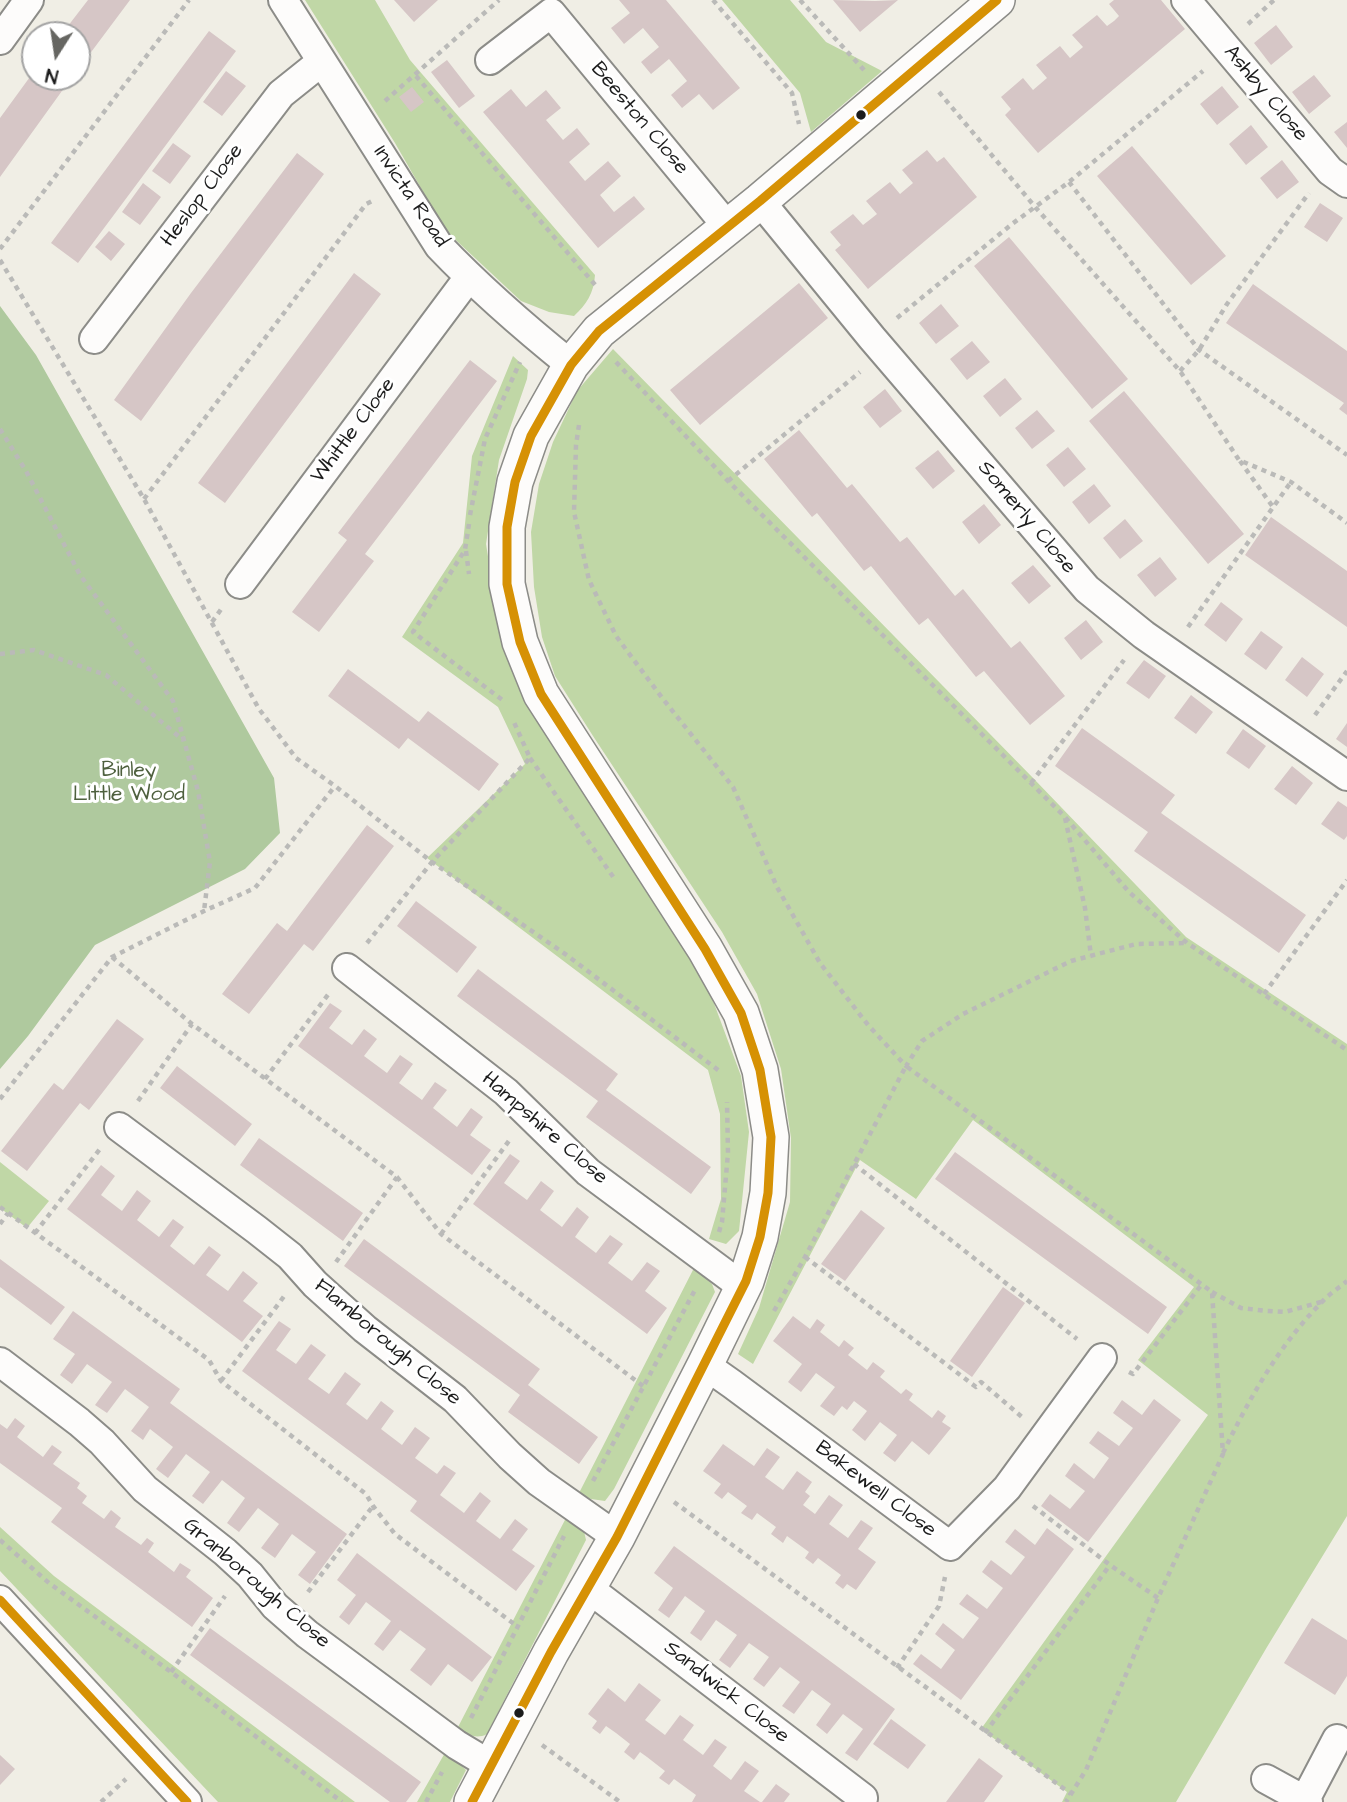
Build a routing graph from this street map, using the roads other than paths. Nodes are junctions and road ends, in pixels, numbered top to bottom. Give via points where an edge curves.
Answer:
1 (29, 0) edge
2 (283, 0) edge
3 (1186, 0) edge
4 (983, 4) edge
5 (547, 6) edge
6 (0, 40) edge
7 (490, 60) dead end
8 (321, 62) junction
9 (1338, 177) edge
10 (760, 201) junction
11 (727, 226) junction
12 (468, 277) junction
13 (94, 339) dead end
14 (571, 365) junction
15 (240, 584) dead end
16 (1347, 776) edge
17 (347, 968) road end
18 (119, 1127) dead end
19 (743, 1287) junction
20 (1101, 1358) road end
21 (0, 1362) edge
22 (705, 1365) junction
23 (617, 1537) junction
24 (588, 1588) junction
25 (0, 1600) edge
26 (1337, 1739) dead end
27 (492, 1766) junction
28 (1266, 1779) dead end
29 (863, 1798) dead end
30 (1307, 1801) edge
31 (187, 1802) edge
32 (472, 1802) edge

1 - 6 street
2 - 8 street, Invicta Road
3 - 9 street, Ashby Close
4 - 10 street via 918,67
5 - 7 street, Beeston Close
5 - 11 street, Beeston Close
8 - 12 street, Invicta Road via 439,246
8 - 13 street, Heslop Close via 281,94
10 - 11 street
10 - 16 street, Somerly Close via 1087,589 1144,635
11 - 14 street via 599,331
12 - 14 street, Invicta Road
12 - 15 street, Whittle Close
14 - 19 street via 531,436 515,482 507,527 507,584 520,642 541,694 741,1013 760,1070 771,1137 760,1237
17 - 19 street, Hampshire Close via 506,1092 589,1172
18 - 23 street, Flamborough Close via 290,1256 365,1329 455,1399 539,1482
19 - 22 street
20 - 22 street, Bakewell Close via 1007,1488 950,1546
21 - 27 street, Granborough Close via 102,1442 145,1489 225,1552 307,1634
22 - 23 street
23 - 24 street
24 - 27 street
24 - 29 street, Sandwick Close
25 - 31 street
26 - 30 street
27 - 32 street
28 - 30 street

